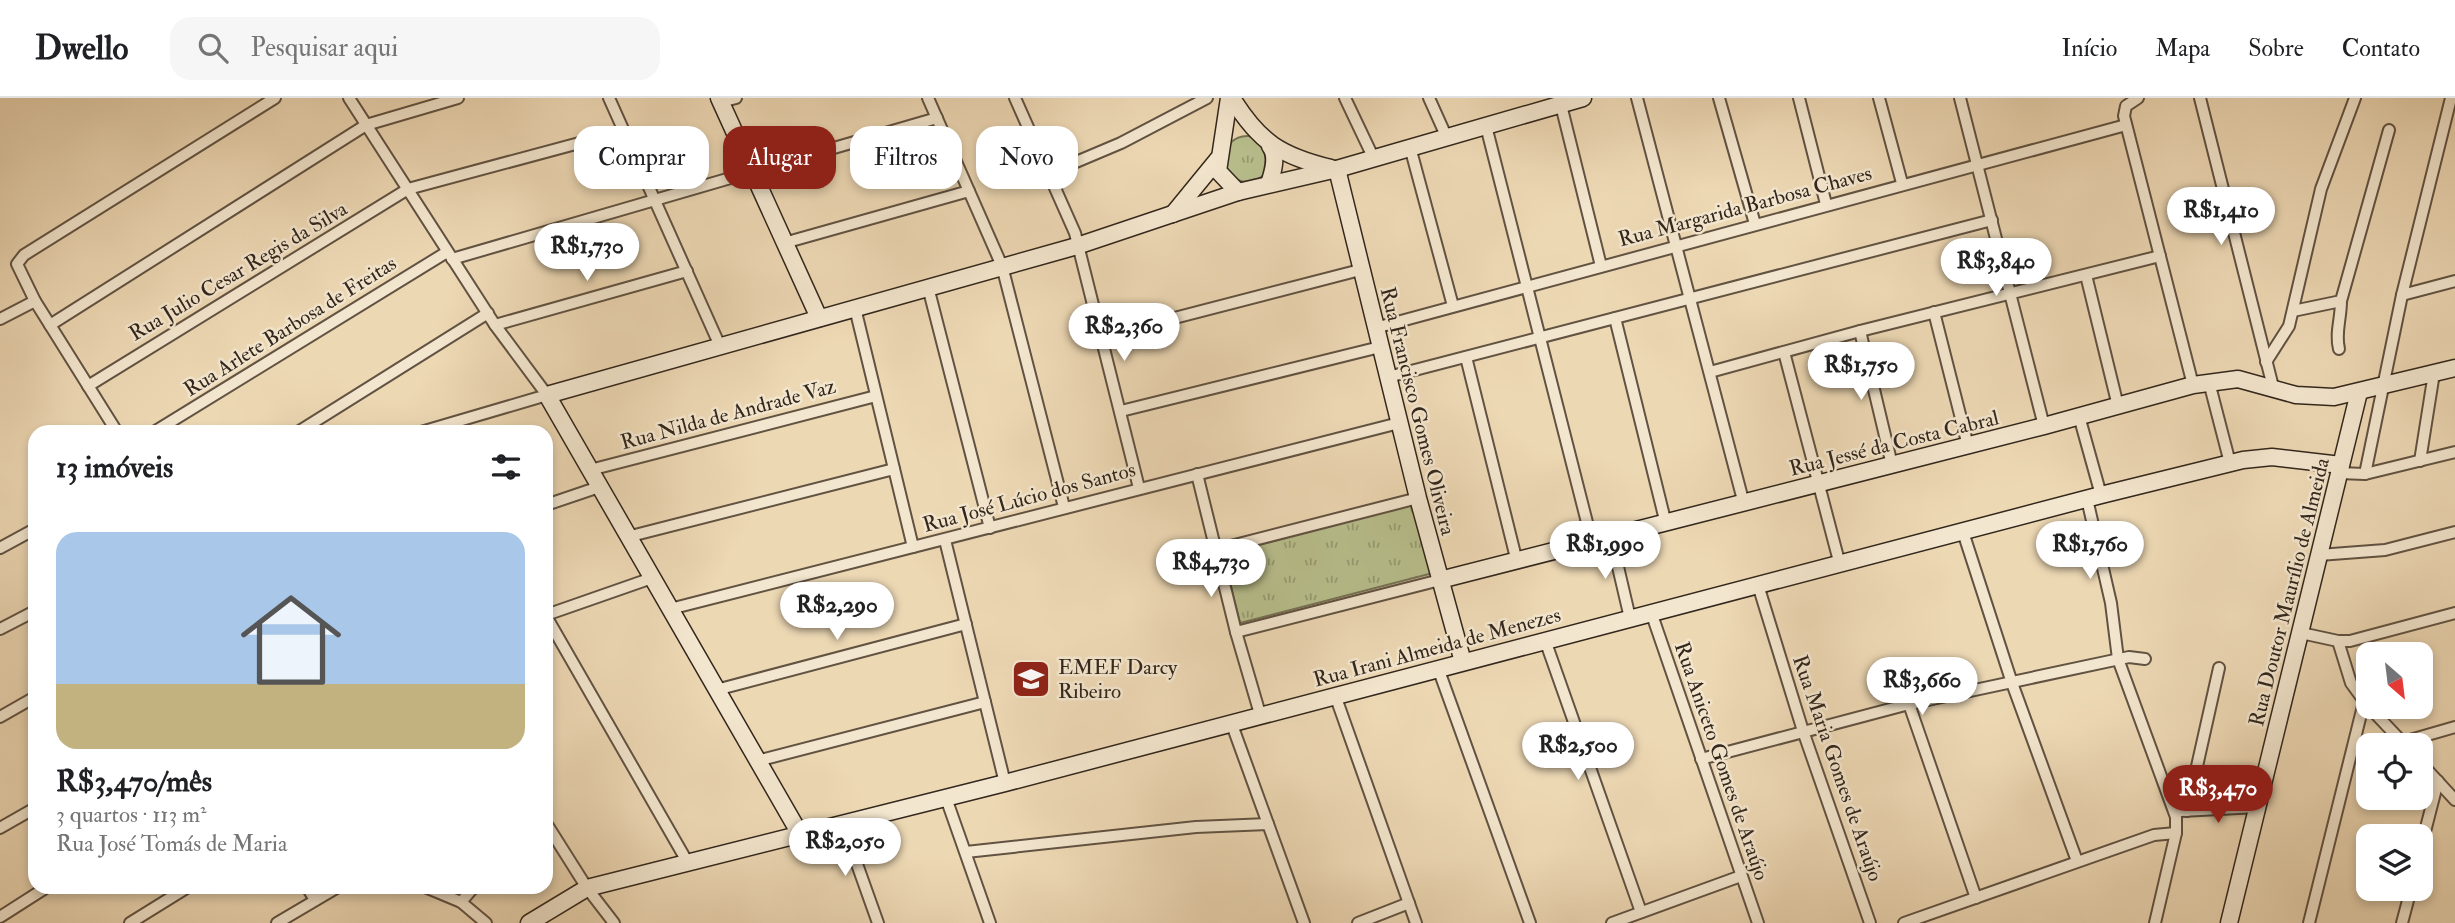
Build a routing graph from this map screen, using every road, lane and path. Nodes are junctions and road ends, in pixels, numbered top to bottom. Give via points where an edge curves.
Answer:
1 (275, 98) edge
2 (349, 98) edge
3 (458, 98) edge
4 (609, 98) edge
5 (928, 98) edge
6 (1015, 98) edge
7 (1207, 98) edge
8 (1231, 98) edge
9 (1345, 98) edge
10 (1429, 98) edge
11 (1583, 98) edge
12 (1637, 98) edge
13 (1719, 98) edge
14 (1799, 98) edge
15 (1879, 98) edge
16 (1961, 98) edge
17 (2138, 98) edge
18 (2200, 98) edge
19 (2355, 98) edge
20 (2451, 98) edge
21 (725, 99) edge
22 (1561, 105) junction
23 (937, 118) junction
24 (366, 125) junction
25 (2126, 125) junction
26 (622, 126) edge
27 (736, 126) edge
28 (1028, 126) edge
29 (1486, 126) junction
30 (2389, 130) dead end
31 (1257, 134) junction
32 (1447, 138) junction
33 (1223, 142) junction
34 (574, 144) edge
35 (1270, 146) junction
36 (1410, 147) junction
37 (836, 148) edge
38 (1218, 159) junction
39 (1374, 159) junction
40 (1078, 161) edge
41 (1978, 162) junction
42 (1337, 169) junction
43 (723, 180) edge
44 (1902, 183) junction
45 (1269, 184) junction
46 (408, 189) junction
47 (651, 189) edge
48 (761, 189) edge
49 (1057, 189) edge
50 (969, 191) junction
51 (1238, 192) junction
52 (655, 198) junction
53 (1826, 204) junction
54 (1170, 217) junction
55 (1992, 220) junction
56 (1755, 223) junction
57 (784, 243) junction
58 (1676, 245) junction
59 (1077, 246) junction
60 (449, 255) junction
61 (2160, 257) junction
62 (1002, 266) junction
63 (1601, 266) junction
64 (1360, 270) junction
65 (687, 271) junction
66 (2086, 275) junction
67 (2455, 281) edge
68 (1528, 286) junction
69 (928, 287) junction
70 (2011, 295) junction
71 (2402, 295) junction
72 (1689, 299) junction
73 (35, 301) junction
74 (2341, 301) junction
75 (1453, 306) junction
76 (855, 308) junction
77 (1934, 312) junction
78 (2293, 312) junction
79 (488, 313) junction
80 (819, 318) junction
81 (1615, 318) junction
82 (0, 319) edge
83 (50, 325) junction
84 (495, 325) junction
85 (1375, 328) junction
86 (1860, 331) junction
87 (1101, 337) junction
88 (1541, 337) junction
89 (720, 346) junction
90 (1380, 347) junction
91 (2339, 349) dead end
92 (1784, 352) junction
93 (1466, 357) junction
94 (2266, 362) junction
95 (2455, 368) edge
96 (1710, 372) junction
97 (2434, 373) junction
98 (1388, 377) junction
99 (2201, 383) junction
100 (88, 386) junction
101 (2385, 386) junction
102 (2273, 387) junction
103 (2359, 392) junction
104 (547, 395) junction
105 (876, 396) junction
106 (2118, 406) junction
107 (1121, 411) junction
108 (2079, 416) junction
109 (1399, 423) junction
110 (113, 425) edge
111 (166, 425) edge
112 (309, 425) edge
113 (445, 425) edge
114 (2044, 426) junction
115 (1968, 446) junction
116 (2455, 452) edge
117 (2420, 461) junction
118 (2230, 463) junction
119 (1892, 465) junction
120 (894, 469) junction
121 (2340, 469) junction
122 (590, 470) junction
123 (1197, 474) junction
124 (2365, 474) junction
125 (1821, 484) junction
126 (599, 487) junction
127 (1139, 488) junction
128 (2094, 497) junction
129 (1418, 498) junction
130 (553, 503) edge
131 (1744, 504) junction
132 (1064, 507) junction
133 (1666, 524) junction
134 (990, 528) junction
135 (1963, 532) junction
136 (2455, 532) edge
137 (28, 533) edge
138 (627, 537) junction
139 (1611, 537) junction
140 (945, 540) junction
141 (1592, 542) junction
142 (913, 547) junction
143 (0, 548) edge
144 (1215, 550) junction
145 (2319, 555) junction
146 (1517, 562) junction
147 (1840, 565) junction
148 (652, 578) junction
149 (1440, 580) junction
150 (1758, 585) junction
151 (670, 609) junction
152 (1651, 612) junction
153 (553, 613) edge
154 (2455, 613) edge
155 (28, 615) edge
156 (1630, 618) junction
157 (966, 624) junction
158 (553, 628) edge
159 (0, 629) edge
160 (1236, 632) junction
161 (2301, 633) junction
162 (1545, 640) junction
163 (2338, 641) junction
164 (2119, 659) junction
165 (2145, 659) dead end
166 (1463, 662) junction
167 (1438, 668) junction
168 (2218, 668) dead end
169 (2012, 683) junction
170 (2356, 687) edge
171 (716, 690) junction
172 (1335, 695) junction
173 (28, 701) edge
174 (985, 702) junction
175 (1909, 704) junction
176 (1260, 714) junction
177 (0, 717) edge
178 (2363, 719) edge
179 (2380, 719) edge
180 (1231, 722) junction
181 (2455, 727) edge
182 (1803, 732) junction
183 (2394, 733) edge
184 (2433, 734) edge
185 (1701, 759) junction
186 (757, 761) junction
187 (2433, 776) edge
188 (2438, 781) junction
189 (1005, 783) junction
190 (946, 798) junction
191 (2455, 800) edge
192 (2258, 807) junction
193 (2187, 811) junction
194 (28, 812) edge
195 (2175, 812) junction
196 (842, 822) junction
197 (1268, 824) junction
198 (2427, 824) edge
199 (0, 828) edge
200 (2176, 833) junction
201 (553, 834) edge
202 (800, 834) junction
203 (965, 852) junction
204 (2077, 861) junction
205 (688, 863) junction
206 (1741, 876) junction
207 (587, 888) junction
208 (36, 894) edge
209 (177, 894) edge
210 (311, 894) edge
211 (326, 894) edge
212 (442, 894) edge
213 (468, 894) edge
214 (1976, 898) junction
215 (315, 900) junction
216 (2408, 901) edge
217 (461, 902) junction
218 (1409, 903) junction
219 (1641, 912) junction
220 (0, 917) edge
221 (291, 919) edge
222 (2156, 921) edge
223 (130, 923) edge
224 (277, 923) edge
225 (486, 923) edge
226 (529, 923) edge
227 (614, 923) edge
228 (878, 923) edge
229 (990, 923) edge
230 (1304, 923) edge
231 (1358, 923) edge
232 (1416, 923) edge
233 (1530, 923) edge
234 (1612, 923) edge
235 (1758, 923) edge
236 (1870, 923) edge
237 (1904, 923) edge
238 (2144, 923) edge
239 (2230, 923) edge
240 (2309, 923) edge
241 (2402, 923) edge

1 - 73 street via 24,255 17,267
2 - 24 street
3 - 24 street
4 - 26 street
5 - 23 street
6 - 28 street
7 - 40 street
8 - 31 street
8 - 33 street
9 - 39 street
10 - 32 street
11 - 22 street
12 - 58 street
13 - 56 street
14 - 53 street
15 - 44 street
16 - 41 street
17 - 25 street via 2126,106
18 - 94 street
19 - 78 street via 2321,189
20 - 71 street
21 - 27 street
22 - 29 street
22 - 63 street
23 - 37 street, Rua Arlete Barbosa de Freitas
23 - 50 street
24 - 46 street
24 - 83 street
25 - 41 street, Rua Margarida Barbosa Chaves
25 - 61 street
29 - 32 street
29 - 68 street
30 - 74 street
31 - 33 street via 1238,134
31 - 35 street
32 - 36 street
33 - 38 street
34 - 46 street, Rua Julio Cesar Regis da Silva
35 - 42 street
35 - 45 street via 1274,165
36 - 39 street
36 - 75 street
38 - 51 street via 1224,180
38 - 54 street
39 - 42 street
41 - 44 street, Rua Margarida Barbosa Chaves
41 - 55 street
42 - 45 street
42 - 64 street, Rua Francisco Gomes Oliveira
43 - 52 street, Rua Arlete Barbosa de Freitas
44 - 53 street, Rua Margarida Barbosa Chaves
45 - 51 street
46 - 60 street
46 - 100 street, Rua Julio Cesar Regis da Silva
47 - 52 street
48 - 57 street
49 - 59 street
50 - 57 street
50 - 62 street
51 - 54 street
52 - 60 street, Rua Arlete Barbosa de Freitas
52 - 65 street
53 - 56 street, Rua Margarida Barbosa Chaves
54 - 59 street
55 - 70 street
55 - 72 street
56 - 58 street, Rua Margarida Barbosa Chaves
57 - 80 street
58 - 63 street, Rua Margarida Barbosa Chaves
58 - 72 street
59 - 62 street
59 - 87 street
60 - 79 street
60 - 111 street, Rua Arlete Barbosa de Freitas
61 - 66 street
61 - 99 street
62 - 69 street
62 - 132 street
63 - 68 street, Rua Margarida Barbosa Chaves
64 - 85 street, Rua Francisco Gomes Oliveira
64 - 87 street
65 - 84 street
65 - 89 street
66 - 70 street
66 - 106 street
67 - 71 street
68 - 75 street, Rua Margarida Barbosa Chaves
68 - 88 street
69 - 76 street
69 - 134 street
70 - 77 street
70 - 114 street
71 - 101 street
72 - 81 street
72 - 96 street
73 - 82 street
73 - 83 street
74 - 78 street
74 - 91 street via 2342,322 2336,336
75 - 85 street, Rua Margarida Barbosa Chaves
76 - 80 street
76 - 105 street
77 - 86 street
77 - 115 street
78 - 94 street
79 - 84 street
79 - 112 street
80 - 89 street
81 - 88 street
81 - 133 street
83 - 100 street
84 - 104 street
85 - 90 street, Rua Francisco Gomes Oliveira
86 - 92 street
86 - 119 street
87 - 107 street
88 - 93 street
88 - 141 street
89 - 104 street
90 - 98 street, Rua Francisco Gomes Oliveira
90 - 107 street
92 - 96 street
92 - 125 street
93 - 98 street
93 - 146 street
94 - 102 street
95 - 97 street, Rua Jessé da Costa Cabral
96 - 131 street
97 - 101 street, Rua Jessé da Costa Cabral
97 - 117 street
98 - 109 street, Rua Francisco Gomes Oliveira
99 - 102 street, Rua Jessé da Costa Cabral via 2238,379
99 - 106 street, Rua Jessé da Costa Cabral
99 - 118 street
100 - 110 street
101 - 103 street, Rua Jessé da Costa Cabral
101 - 124 street
102 - 103 street, Rua Jessé da Costa Cabral via 2317,398
103 - 121 street, Rua Doutor Maurílio de Almeida
104 - 113 street
104 - 122 street
105 - 120 street
105 - 122 street, Rua Nilda de Andrade Vaz
106 - 108 street, Rua Jessé da Costa Cabral
107 - 127 street
108 - 114 street, Rua Jessé da Costa Cabral
108 - 128 street
109 - 123 street, Rua José Lúcio dos Santos
109 - 129 street, Rua Francisco Gomes Oliveira
114 - 115 street, Rua Jessé da Costa Cabral
115 - 119 street, Rua Jessé da Costa Cabral
116 - 117 street
117 - 124 street
118 - 121 street, Rua Irani Almeida de Menezes via 2272,457
118 - 128 street, Rua Irani Almeida de Menezes
119 - 125 street, Rua Jessé da Costa Cabral
120 - 138 street
120 - 142 street
121 - 124 street
121 - 145 street, Rua Doutor Maurílio de Almeida
122 - 126 street
123 - 127 street, Rua José Lúcio dos Santos
123 - 144 street
125 - 131 street, Rua Jessé da Costa Cabral
125 - 147 street
126 - 130 street
126 - 138 street
127 - 132 street, Rua José Lúcio dos Santos
128 - 135 street, Rua Irani Almeida de Menezes
128 - 164 street
129 - 144 street
129 - 149 street, Rua Francisco Gomes Oliveira
131 - 133 street, Rua Jessé da Costa Cabral
132 - 134 street, Rua José Lúcio dos Santos
133 - 139 street, Rua Jessé da Costa Cabral
134 - 140 street, Rua José Lúcio dos Santos
135 - 147 street, Rua Irani Almeida de Menezes
135 - 169 street
136 - 145 street via 2385,550
137 - 143 street
138 - 148 street
139 - 141 street, Rua Jessé da Costa Cabral
139 - 156 street
140 - 142 street, Rua José Lúcio dos Santos
140 - 157 street
141 - 146 street, Rua Jessé da Costa Cabral
142 - 151 street, Rua José Lúcio dos Santos
144 - 160 street
145 - 161 street, Rua Doutor Maurílio de Almeida
146 - 149 street, Rua Jessé da Costa Cabral
147 - 150 street, Rua Irani Almeida de Menezes
148 - 151 street
148 - 153 street
149 - 160 street
149 - 166 street, Rua Francisco Gomes Oliveira
150 - 152 street, Rua Irani Almeida de Menezes
150 - 182 street, Rua Maria Gomes de Araújo
151 - 171 street
152 - 156 street, Rua Irani Almeida de Menezes
152 - 185 street, Rua Aniceto Gomes de Araújo
154 - 163 street
155 - 159 street
156 - 162 street, Rua Irani Almeida de Menezes
157 - 171 street
157 - 174 street
158 - 205 street
160 - 176 street
161 - 163 street
161 - 192 street, Rua Doutor Maurílio de Almeida
162 - 166 street, Rua Irani Almeida de Menezes
162 - 219 street
163 - 170 street
164 - 165 street
164 - 169 street
164 - 195 street
166 - 167 street, Rua Irani Almeida de Menezes
167 - 172 street, Rua Irani Almeida de Menezes
167 - 233 street
168 - 193 street
169 - 175 street
169 - 204 street
171 - 186 street
172 - 176 street, Rua Irani Almeida de Menezes
172 - 218 street
173 - 177 street
174 - 186 street
174 - 189 street
175 - 182 street
175 - 214 street
176 - 180 street, Rua Irani Almeida de Menezes
178 - 240 street
179 - 183 street
180 - 189 street, Rua Irani Almeida de Menezes
180 - 197 street
181 - 184 street
182 - 185 street
182 - 236 street, Rua Maria Gomes de Araújo
185 - 206 street, Rua Aniceto Gomes de Araújo
186 - 202 street
187 - 188 street
188 - 191 street
188 - 198 street
189 - 190 street, Rua Irani Almeida de Menezes
190 - 196 street, Rua Irani Almeida de Menezes
190 - 203 street
192 - 193 street
192 - 239 street, Rua Doutor Maurílio de Almeida
193 - 195 street
194 - 199 street
195 - 200 street
196 - 202 street, Rua Irani Almeida de Menezes
196 - 228 street
197 - 203 street via 1196,827
197 - 230 street
200 - 204 street via 2163,832
200 - 222 street
201 - 207 street
202 - 205 street, Rua Irani Almeida de Menezes
203 - 229 street
204 - 214 street
205 - 207 street, Rua Irani Almeida de Menezes
206 - 219 street
206 - 235 street, Rua Aniceto Gomes de Araújo
207 - 226 street, Rua Irani Almeida de Menezes
207 - 227 street
208 - 220 street
209 - 223 street
210 - 215 street
211 - 215 street
212 - 217 street
213 - 217 street
214 - 237 street
215 - 221 street
216 - 241 street
217 - 225 street
218 - 231 street
218 - 232 street
219 - 234 street
221 - 224 street
222 - 238 street

